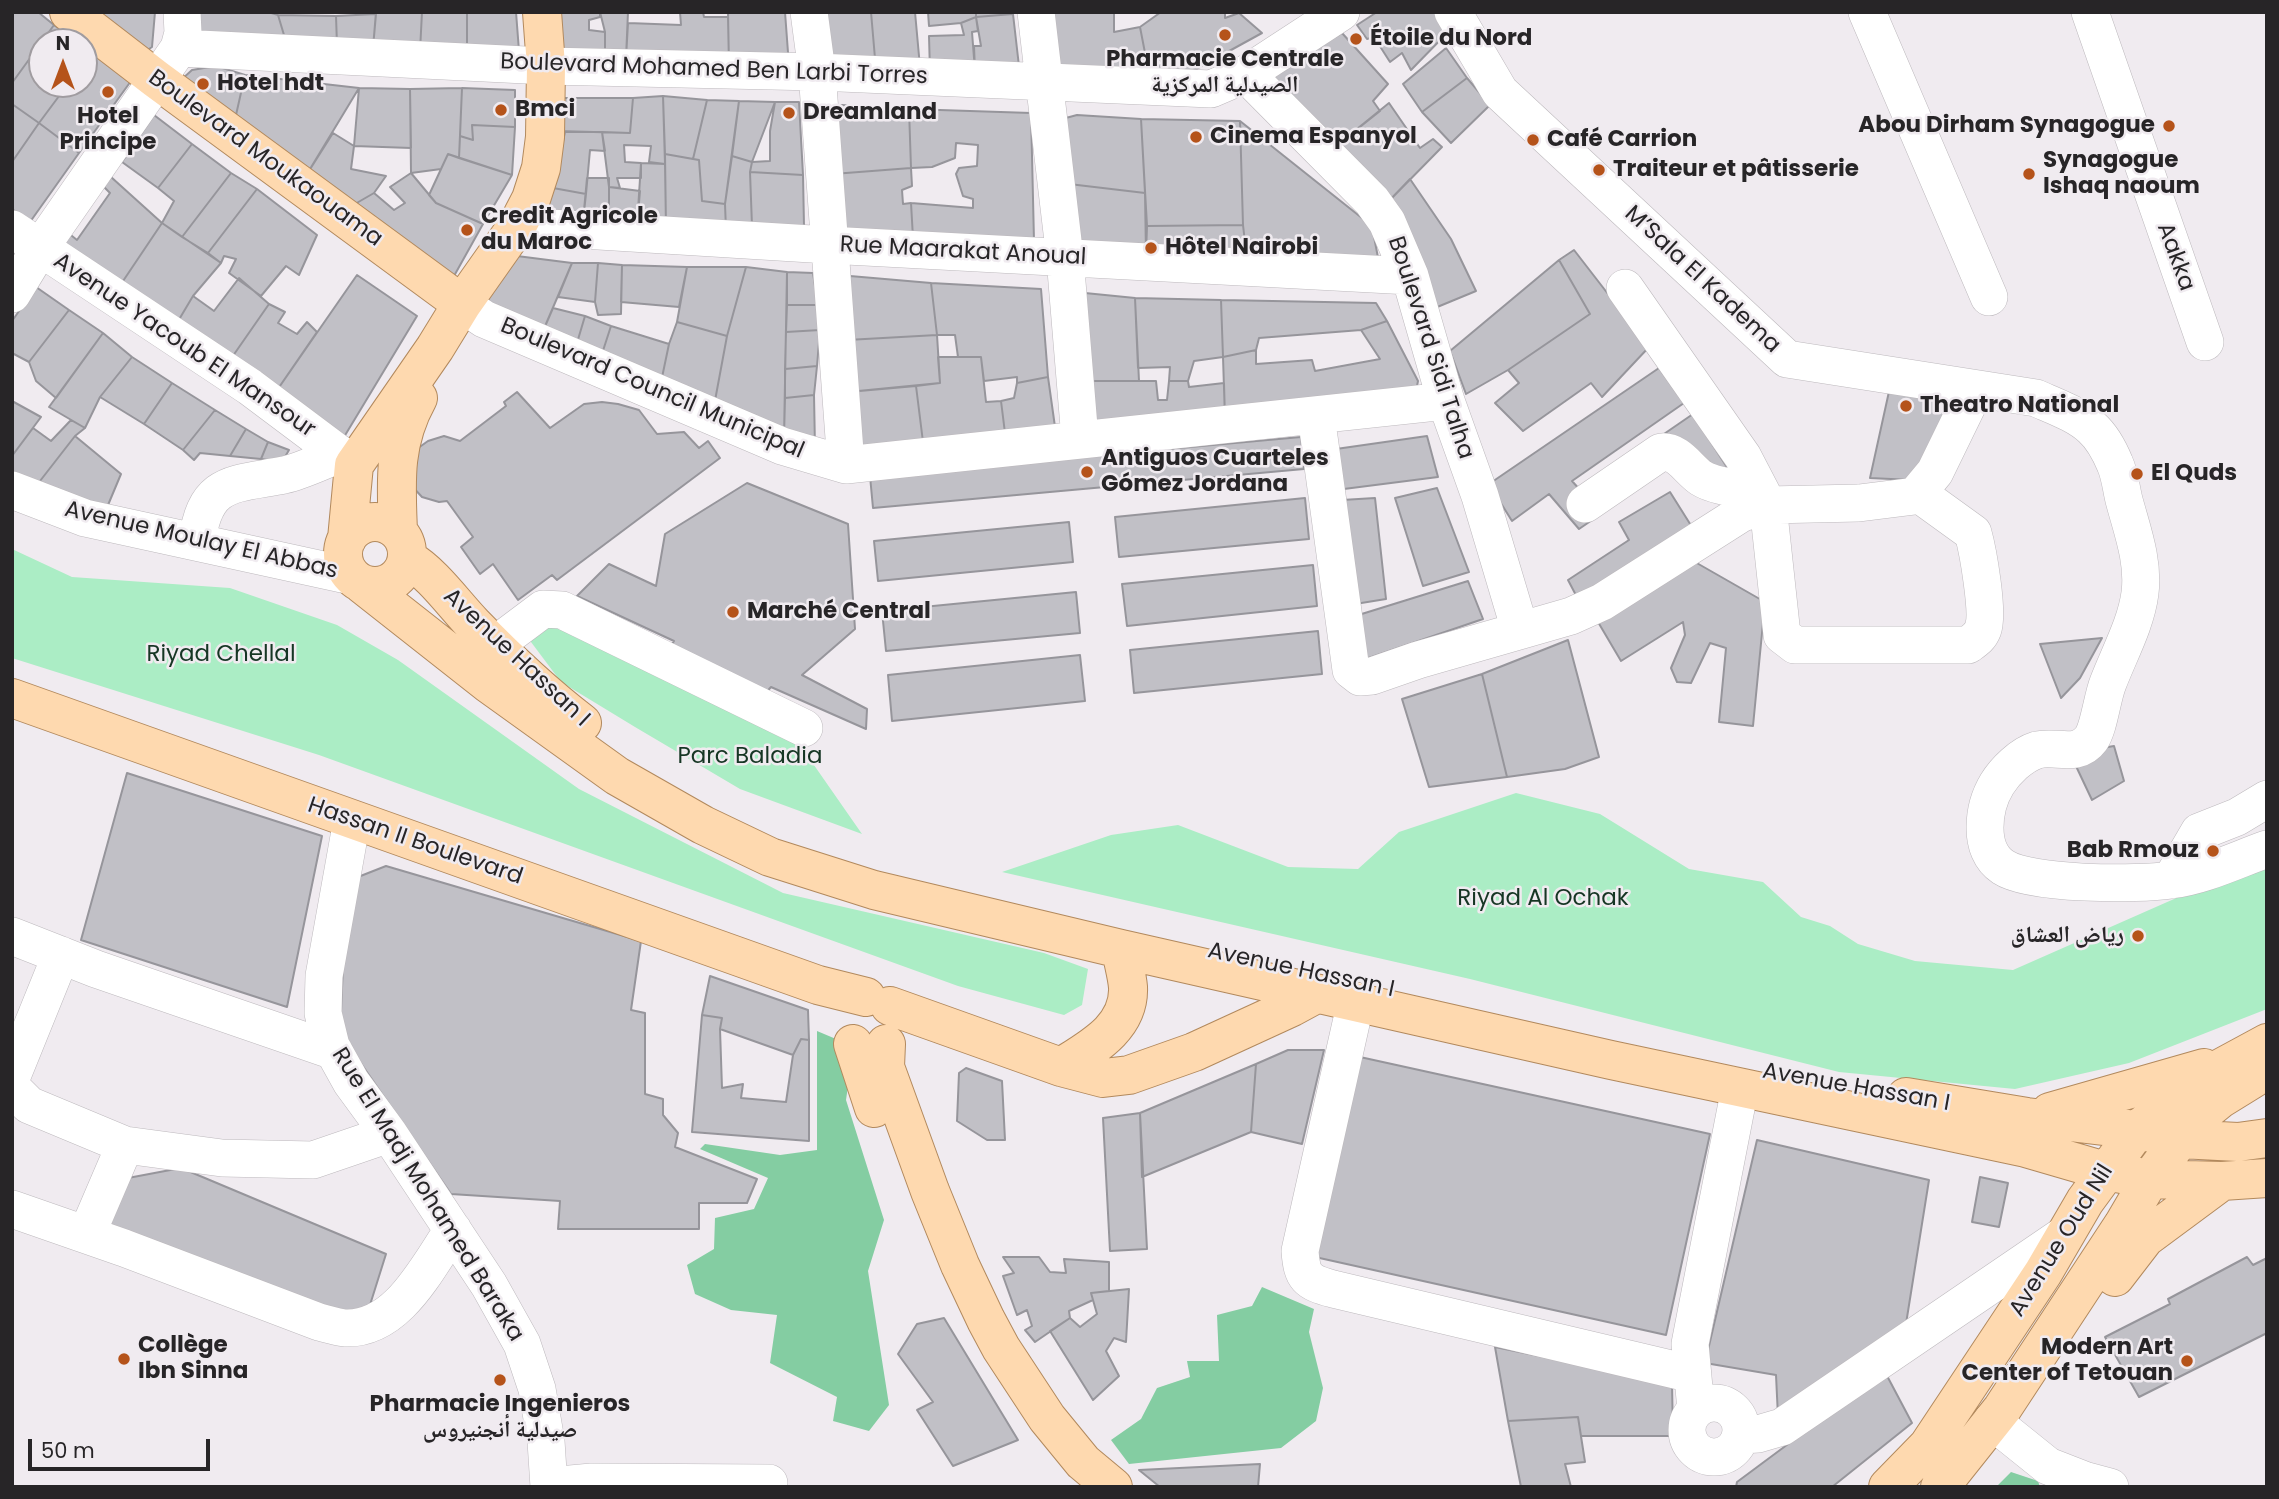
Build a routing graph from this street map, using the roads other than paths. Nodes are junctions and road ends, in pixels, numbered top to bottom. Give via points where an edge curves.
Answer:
1 (69, 12) edge
2 (182, 12) edge
3 (542, 12) edge
4 (809, 12) edge
5 (1036, 12) edge
6 (1341, 12) edge
7 (1453, 12) edge
8 (1867, 12) edge
9 (2090, 12) edge
10 (179, 48) junction
11 (546, 66) junction
12 (817, 72) junction
13 (1246, 74) junction
14 (156, 79) junction
15 (1045, 82) junction
16 (517, 226) junction
17 (26, 239) edge
18 (828, 245) junction
19 (1065, 258) junction
20 (1410, 276) junction
21 (1625, 288) dead end
22 (12, 293) edge
23 (1989, 297) dead end
24 (461, 304) junction
25 (2205, 342) dead end
26 (435, 348) junction
27 (1975, 390) junction
28 (1446, 401) junction
29 (1316, 415) junction
30 (1080, 439) junction
31 (347, 459) junction
32 (846, 465) junction
33 (12, 490) edge
34 (1919, 494) junction
35 (1764, 498) junction
36 (1585, 504) dead end
37 (399, 538) junction
38 (197, 542) junction
39 (353, 566) junction
40 (1520, 630) junction
41 (495, 645) junction
42 (16, 707) edge
43 (804, 728) dead end
44 (2267, 799) edge
45 (352, 820) junction
46 (2267, 849) edge
47 (2171, 880) junction
48 (12, 936) edge
49 (1121, 949) junction
50 (61, 955) junction
51 (1316, 994) junction
52 (1356, 1001) junction
53 (872, 1025) junction
54 (2267, 1042) edge
55 (334, 1051) junction
56 (1061, 1067) junction
57 (2267, 1071) edge
58 (12, 1076) edge
59 (12, 1088) edge
60 (1740, 1088) junction
61 (2027, 1118) junction
62 (2137, 1129) junction
63 (389, 1134) junction
64 (2267, 1138) edge
65 (2179, 1139) junction
66 (125, 1145) junction
67 (2105, 1171) junction
68 (2267, 1178) edge
69 (2150, 1179) junction
70 (2222, 1181) junction
71 (12, 1209) edge
72 (453, 1230) junction
73 (84, 1234) junction
74 (2064, 1235) junction
75 (1692, 1374) junction
76 (1696, 1410) junction
77 (1997, 1415) junction
78 (1742, 1435) junction
79 (1706, 1472) edge
80 (769, 1483) dead end
81 (549, 1486) edge
82 (1074, 1487) edge
83 (1113, 1487) edge
84 (1888, 1487) edge
85 (1940, 1487) edge
86 (2110, 1487) edge

1 - 14 main road, Boulevard Moukaouama
2 - 10 street
3 - 11 main road
4 - 12 street
5 - 15 street
6 - 13 street, Boulevard Mohamed Ben Larbi Torres
7 - 27 street, M’Sala El Kadema via 1500,92 1787,359
8 - 23 street
9 - 25 street, Aakka
10 - 11 street, Boulevard Mohamed Ben Larbi Torres
10 - 14 street
11 - 12 street, Boulevard Mohamed Ben Larbi Torres
11 - 16 main road via 541,168
12 - 15 street, Boulevard Mohamed Ben Larbi Torres
12 - 18 street
13 - 15 street, Boulevard Mohamed Ben Larbi Torres via 1211,89
13 - 20 street, Boulevard Sidi Talha via 1372,201 1387,222
14 - 17 street
14 - 24 main road, Boulevard Moukaouama
15 - 19 street
16 - 18 street, Rue Maarakat Anoual
16 - 24 main road
17 - 22 street
17 - 31 street, Avenue Yacoub El Mansour via 240,380
18 - 19 street, Rue Maarakat Anoual
18 - 32 street
19 - 20 street, Rue Maarakat Anoual
19 - 30 street
20 - 28 street, Boulevard Sidi Talha
21 - 35 street via 1743,457
24 - 26 main road
24 - 32 street, Boulevard Council Municipal via 484,319 672,400 782,446
26 - 31 main road
26 - 37 main road via 434,365 398,452
27 - 34 street
27 - 47 street, M’Sala El Kadema via 2036,398 2092,428 2116,465 2140,568 2140,594 2092,737 2080,748 2037,750 2010,767 1996,785 1985,816 1986,841 2003,867 2036,877
28 - 29 street
28 - 40 street, Boulevard Sidi Talha
29 - 30 street
29 - 40 street via 1351,670 1360,677 1372,676
30 - 32 street
31 - 37 main road via 368,480
31 - 38 street via 226,486 212,497 200,517
31 - 39 main road
33 - 38 street, Avenue Moulay El Abbas via 86,518
34 - 35 street via 1859,503
34 - 35 street via 1973,533 1985,626 1968,645 1795,645 1782,635
35 - 36 street via 1702,478 1667,451
35 - 40 street via 1602,602
37 - 39 main road via 381,522 361,525
37 - 39 main road via 404,570 396,579 374,586
37 - 41 main road, Avenue Hassan I via 422,570
38 - 39 street, Avenue Moulay El Abbas
39 - 49 main road, Avenue Hassan I via 489,684 617,776 703,825 770,857 874,890
41 - 43 street via 543,609 562,610
41 - 61 main road, Avenue Hassan I via 556,703 685,793 773,838 876,872 1005,906 1752,1071
42 - 45 main road, Hassan II Boulevard
44 - 47 street via 2199,832
45 - 53 main road, Hassan II Boulevard via 818,985
45 - 55 street, Rue El Madj Mohamed Baraka via 324,976 323,1013
46 - 47 street
48 - 50 street
49 - 51 main road, Avenue Hassan I
49 - 56 main road via 1128,989 1124,1013 1098,1044
50 - 55 street
50 - 58 street
51 - 52 main road, Avenue Hassan I
51 - 56 main road, Hassan II Boulevard via 1194,1052 1129,1075 1103,1079
52 - 60 main road, Avenue Hassan I
52 - 75 street via 1300,1251 1305,1275 1312,1283
53 - 56 main road, Hassan II Boulevard via 944,1024
53 - 82 main road via 889,1154 935,1269 1021,1418
53 - 83 main road via 930,1191 986,1320 1047,1418 1083,1462
54 - 61 main road via 2202,1068
54 - 62 main road via 2206,1076
55 - 63 street, Rue El Madj Mohamed Baraka
57 - 65 main road via 2220,1099
59 - 66 street via 29,1105
60 - 67 main road, Avenue Hassan I via 2024,1147
60 - 75 street via 1689,1344
61 - 62 main road, Avenue Hassan I
62 - 65 main road, Avenue Hassan I
62 - 67 main road, Avenue Oud Nil
63 - 66 street via 313,1160 222,1158
63 - 72 street, Rue El Madj Mohamed Baraka
64 - 65 main road, Avenue Hassan I via 2238,1142
65 - 69 main road
66 - 73 street
67 - 69 main road, Avenue Hassan I
67 - 74 main road, Avenue Oud Nil
68 - 70 main road, Avenue Hassan I
69 - 70 main road, Avenue Hassan I
69 - 77 main road, Avenue Oud Nil
70 - 77 main road via 2145,1238
71 - 73 street
72 - 73 street via 396,1309 364,1326 345,1328
72 - 81 street, Rue El Madj Mohamed Baraka via 522,1344 537,1389
74 - 78 street via 1782,1427
74 - 84 main road, Avenue Oud Nil via 1928,1446
75 - 76 street
76 - 78 street via 1718,1403 1730,1408
76 - 79 street via 1687,1432
77 - 85 main road, Avenue Oud Nil
77 - 86 street via 2048,1466
78 - 79 street via 1735,1448
80 - 81 street

